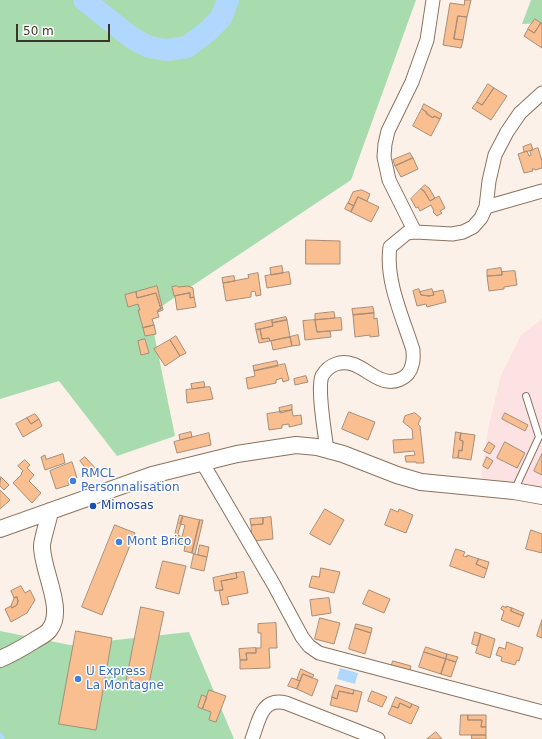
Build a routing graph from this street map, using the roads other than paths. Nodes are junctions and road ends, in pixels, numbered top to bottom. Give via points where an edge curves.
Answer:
1 (433, 0) edge
2 (542, 94) edge
3 (542, 191) edge
4 (486, 207) junction
5 (415, 232) junction
6 (526, 396) dead end
7 (540, 435) edge
8 (327, 450) junction
9 (202, 462) junction
10 (514, 491) junction
11 (542, 496) edge
12 (50, 511) junction
13 (0, 529) edge
14 (0, 659) edge
15 (542, 712) edge
16 (252, 739) edge
17 (378, 739) edge

1 - 5 street via 427,40 412,82 388,131 385,144 384,157 389,180
2 - 4 street via 520,113 494,155
3 - 4 street
4 - 5 street via 473,227 463,232
5 - 8 street via 407,233 390,247 388,260 390,279 413,350 412,367 405,378 394,381 382,380 354,364 342,362 330,366 322,376 320,389
6 - 7 lane
7 - 10 lane
8 - 9 street via 296,445
8 - 10 street via 421,482
9 - 12 street via 152,474
9 - 15 street via 309,646 319,653
10 - 11 street
12 - 13 street
12 - 14 street via 42,546 56,607 55,620 49,631
16 - 17 street via 263,711 275,701

